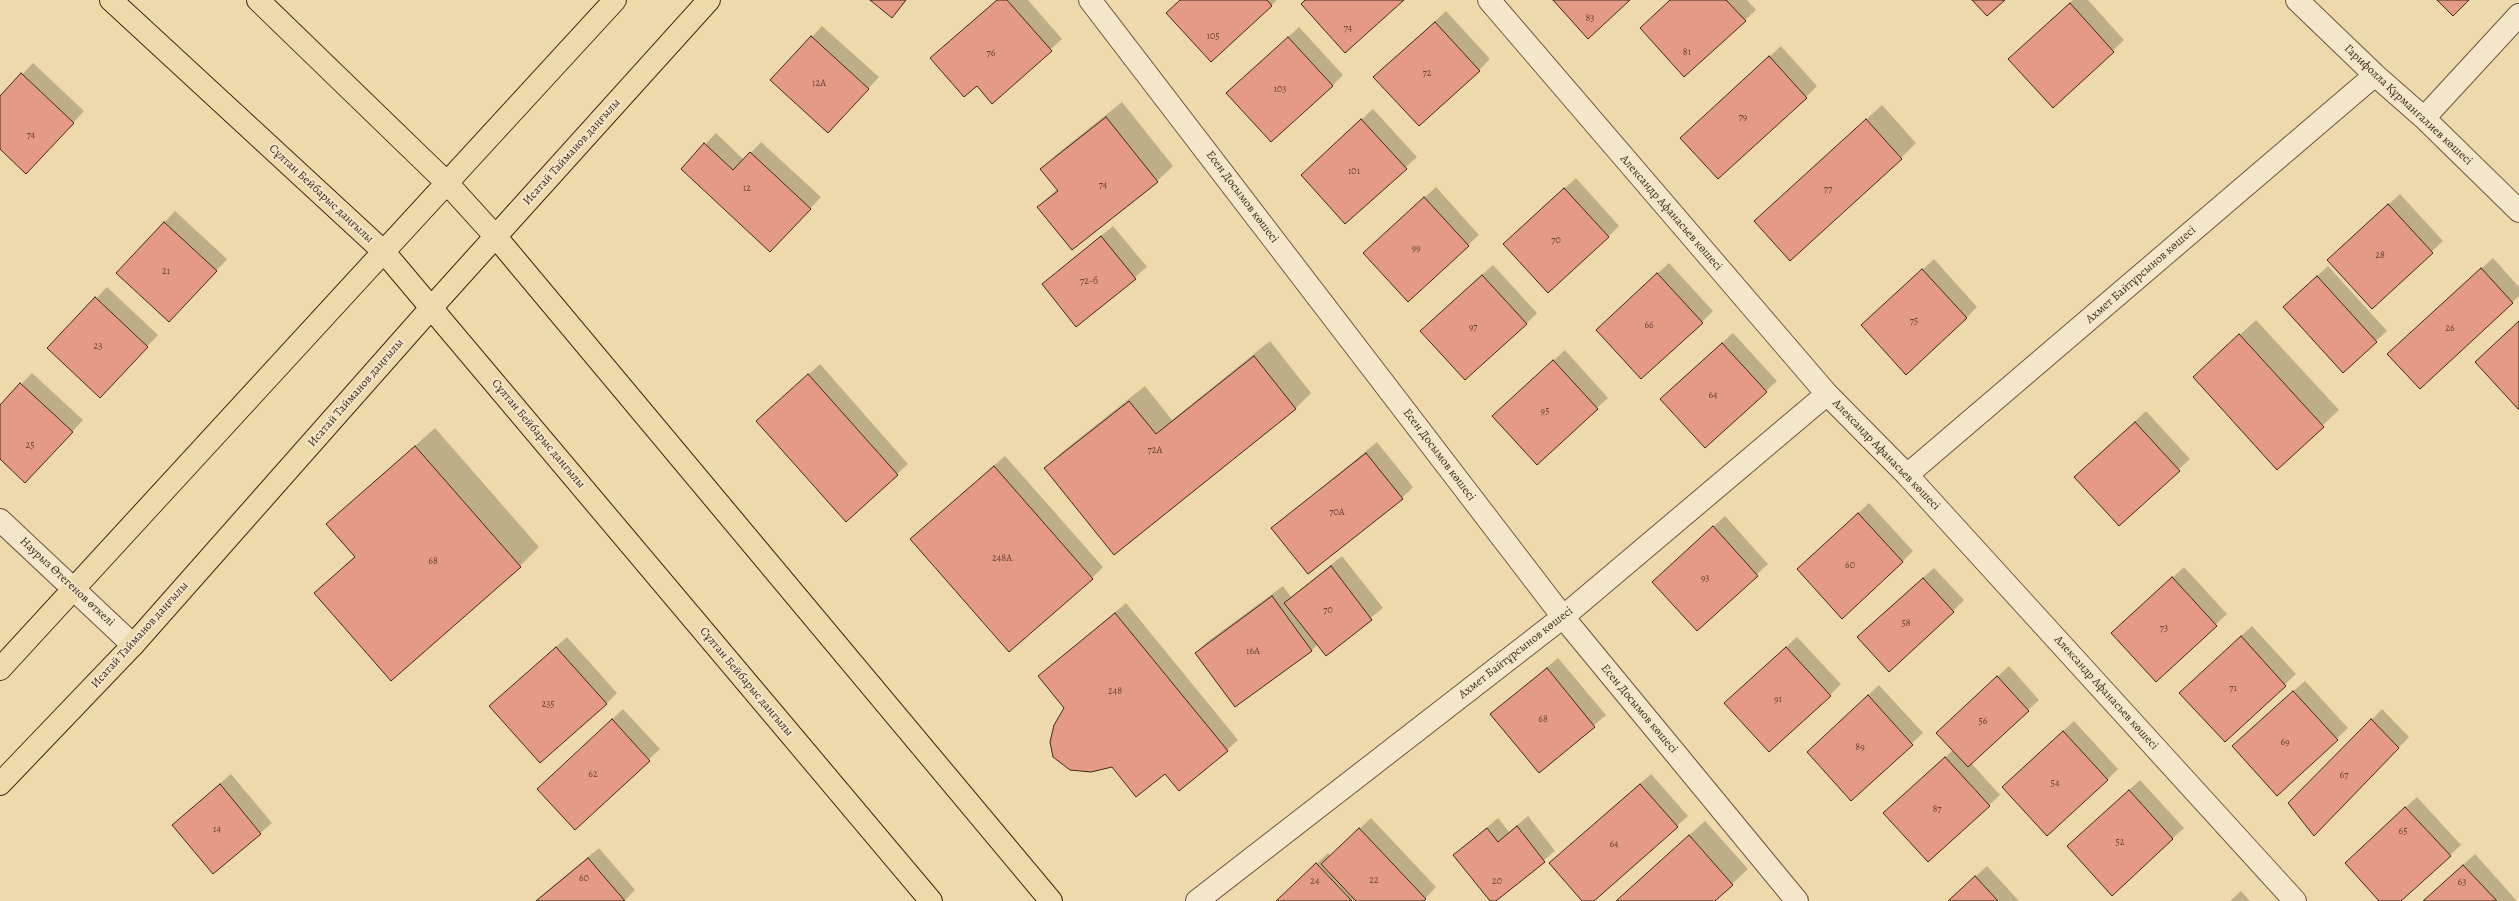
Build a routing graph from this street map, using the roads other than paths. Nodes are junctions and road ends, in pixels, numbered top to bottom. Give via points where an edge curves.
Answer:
1 (111, 0) edge
2 (258, 0) edge
3 (615, 0) edge
4 (709, 0) edge
5 (1090, 0) edge
6 (1489, 0) edge
7 (2297, 0) edge
8 (2519, 15) edge
9 (2375, 75) junction
10 (2424, 118) junction
11 (447, 183) junction
12 (2519, 211) edge
13 (496, 237) junction
14 (384, 252) junction
15 (431, 308) junction
16 (1827, 394) junction
17 (1907, 475) junction
18 (0, 520) edge
19 (73, 589) junction
20 (1563, 617) junction
21 (133, 645) junction
22 (0, 669) edge
23 (0, 784) edge
24 (931, 901) edge
25 (1052, 901) edge
26 (1197, 901) edge
27 (1797, 901) edge
28 (2295, 901) edge

1 - 14 main road, Сұлтан Бейбарыс даңғылы
2 - 11 main road
3 - 11 main road
4 - 13 main road, Исатай Тайманов даңғылы
5 - 20 street, Есен Досымов көшесі
6 - 16 street, Александр Афанасьев көшесі
7 - 9 street, Гарифолла Құрманғалиев көшесі
8 - 10 street
9 - 10 street, Гарифолла Құрманғалиев көшесі
9 - 17 street, Ахмет Байтұрсынов көшесі
10 - 12 street, Гарифолла Құрманғалиев көшесі
11 - 13 main road
11 - 14 main road
13 - 15 main road, Исатай Тайманов даңғылы
13 - 25 main road
14 - 15 main road, Сұлтан Бейбарыс даңғылы
14 - 19 main road
15 - 21 main road, Исатай Тайманов даңғылы
15 - 24 main road, Сұлтан Бейбарыс даңғылы
16 - 17 street, Александр Афанасьев көшесі
16 - 20 street, Ахмет Байтұрсынов көшесі
17 - 28 street, Александр Афанасьев көшесі
18 - 19 street, Наурыз Өтегенов өткелі
19 - 21 street, Наурыз Өтегенов өткелі
19 - 22 main road
20 - 26 street, Ахмет Байтұрсынов көшесі
20 - 27 street, Есен Досымов көшесі
21 - 23 main road, Исатай Тайманов даңғылы

